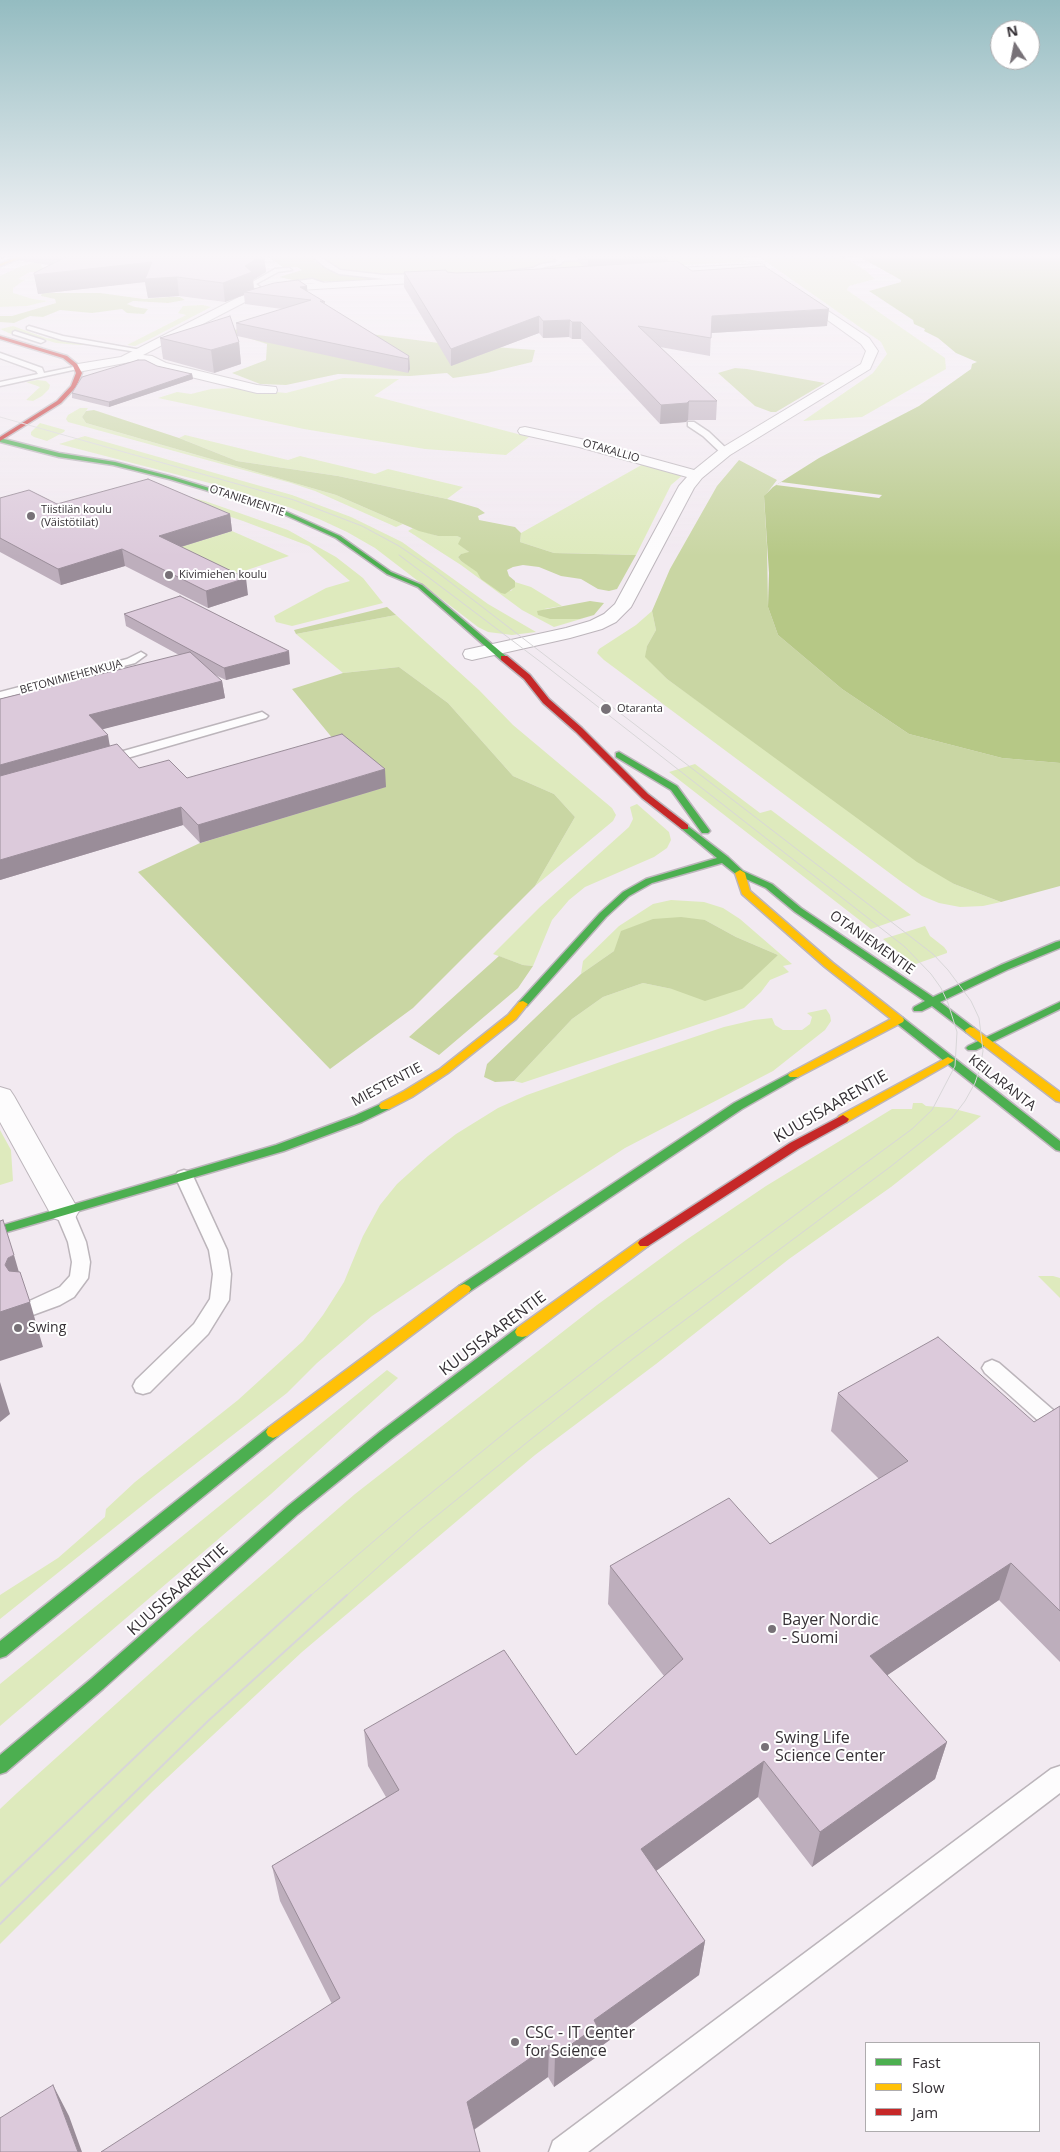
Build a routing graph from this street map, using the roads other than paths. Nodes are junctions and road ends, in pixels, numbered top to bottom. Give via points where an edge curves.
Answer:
1 (4, 356) edge
2 (62, 356) edge
3 (121, 356) edge
4 (139, 356) edge
5 (870, 356) edge
6 (78, 368) junction
7 (42, 375) junction
8 (0, 384) edge
9 (271, 390) dead end
10 (691, 424) edge
11 (5, 431) edge
12 (524, 431) dead end
13 (0, 440) edge
14 (725, 452) junction
15 (93, 459) junction
16 (697, 475) junction
17 (389, 573) junction
18 (399, 590) dead end
19 (495, 649) junction
20 (140, 655) dead end
21 (474, 655) dead end
22 (522, 690) dead end
23 (0, 696) edge
24 (546, 701) junction
25 (262, 716) dead end
26 (580, 730) junction
27 (94, 764) edge
28 (725, 859) junction
29 (740, 873) junction
30 (1060, 944) edge
31 (933, 1002) junction
32 (1060, 1005) edge
33 (896, 1020) junction
34 (986, 1041) junction
35 (948, 1060) junction
36 (0, 1096) edge
37 (1060, 1098) edge
38 (1060, 1148) edge
39 (184, 1176) junction
40 (64, 1211) junction
41 (0, 1230) edge
42 (30, 1309) dead end
43 (992, 1368) dead end
44 (143, 1386) dead end
45 (1060, 1428) edge
46 (0, 1651) edge
47 (0, 1766) edge
48 (1060, 1778) edge
49 (564, 2152) edge

1 - 7 lane via 39,370
2 - 6 main road
3 - 6 street via 110,364
4 - 9 street via 171,368
5 - 14 street via 858,372
6 - 7 lane
6 - 11 main road via 78,379 68,394 43,412
7 - 8 lane
10 - 14 lane
11 - 13 main road
11 - 15 main road, OTANIEMENTIE
12 - 16 street, OTAKALLIO
13 - 15 main road, OTANIEMENTIE via 59,455
14 - 16 street
15 - 17 main road, OTANIEMENTIE via 171,478 283,512 338,537
16 - 19 street via 687,486 622,607 610,618 570,633
17 - 18 main road, OTANIEMENTIE
17 - 19 main road, OTANIEMENTIE via 420,586
19 - 21 street
19 - 24 main road, OTANIEMENTIE via 526,677
20 - 23 lane, BETONIMIEHENKUJA via 121,664
22 - 24 main road, OTANIEMENTIE
24 - 26 main road, OTANIEMENTIE
25 - 27 lane
26 - 28 main road, OTANIEMENTIE via 645,796
26 - 28 main road, OTANIEMENTIE via 674,788
28 - 29 main road, OTANIEMENTIE
28 - 39 main road, MIESTENTIE via 649,881 626,894 603,915 512,1017 444,1071 408,1094 358,1118 280,1148
29 - 31 main road, OTANIEMENTIE via 769,886 798,910
29 - 33 main road, OTANIEMENTIE via 745,892
30 - 31 main road
31 - 33 main road
31 - 34 main road, OTANIEMENTIE
32 - 34 main road, KUUSISAARENTIE
33 - 35 main road, OTANIEMENTIE
33 - 46 main road via 738,1106 452,1296 304,1407
34 - 35 main road, KUUSISAARENTIE
34 - 37 main road, KEILARANTA
35 - 38 main road, KEILARANTA
35 - 47 main road, KUUSISAARENTIE via 794,1146 650,1239 530,1326 293,1510
36 - 40 street
39 - 40 main road, MIESTENTIE
39 - 44 lane via 218,1250 222,1274 219,1300 202,1329
40 - 41 main road, MIESTENTIE
40 - 42 lane via 80,1255 79,1278 67,1292
43 - 45 lane
48 - 49 lane

